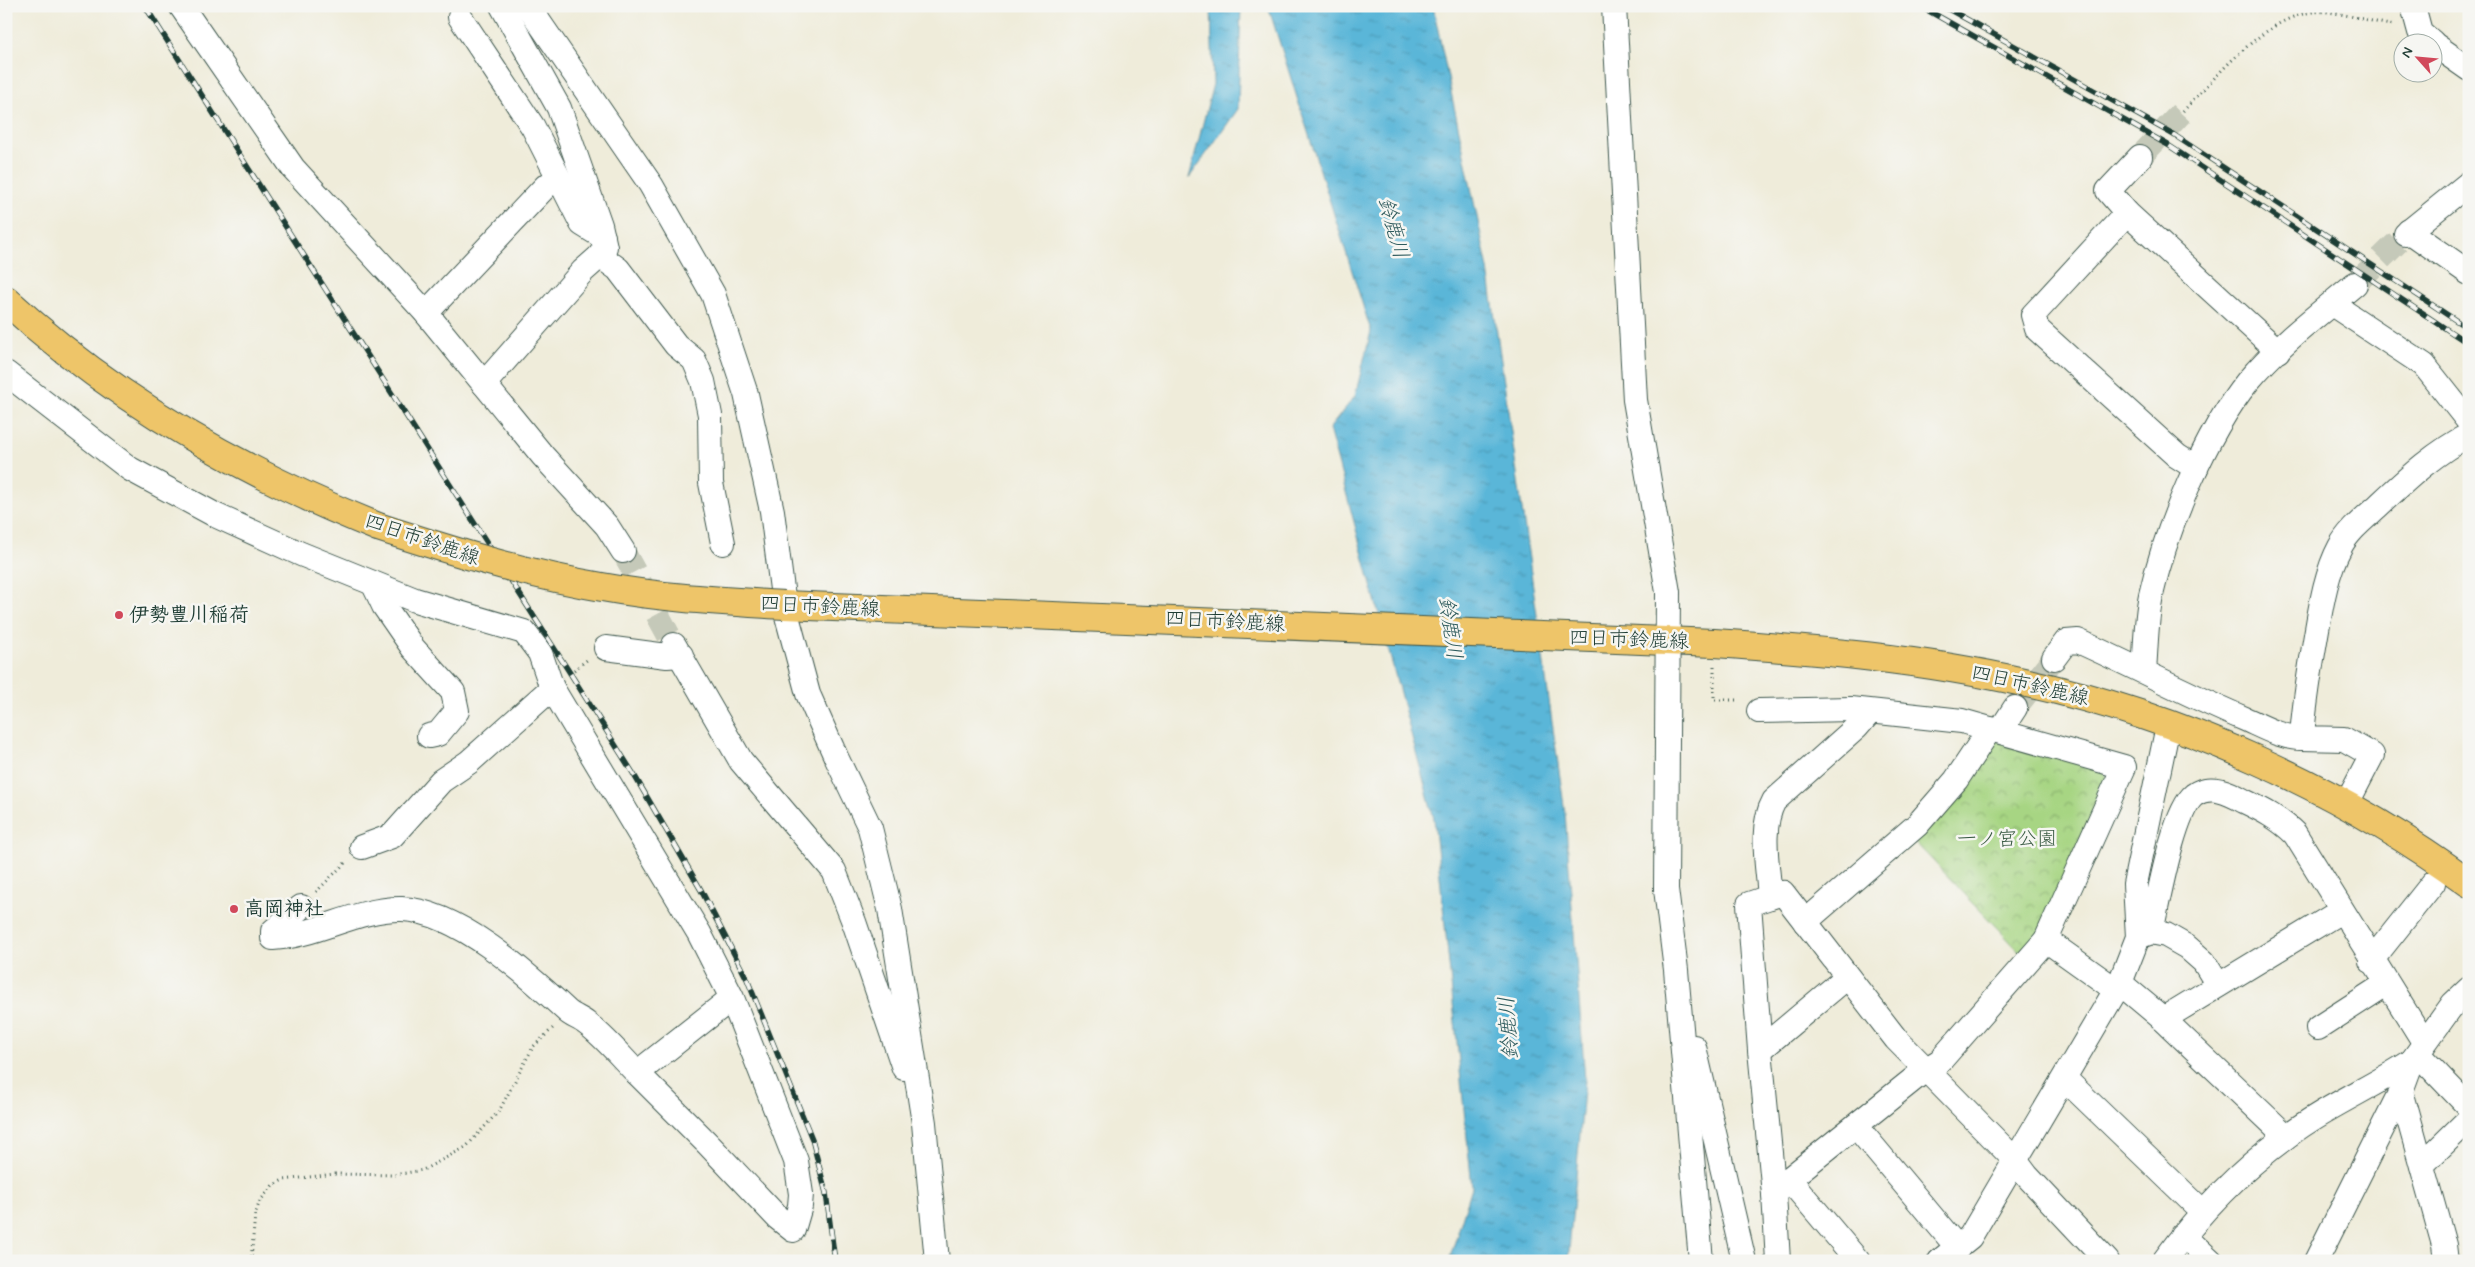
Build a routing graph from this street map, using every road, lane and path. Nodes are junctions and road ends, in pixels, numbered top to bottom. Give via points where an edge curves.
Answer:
1 (181, 6) edge
2 (502, 6) edge
3 (528, 6) edge
4 (1614, 6) edge
5 (2413, 6) edge
6 (460, 17) dead end
7 (2402, 32) edge
8 (2425, 32) edge
9 (2442, 49) edge
10 (2469, 69) edge
11 (2183, 111) tunnel mouth
12 (2140, 157) tunnel mouth
13 (558, 179) junction
14 (2469, 183) edge
15 (2128, 213) junction
16 (601, 246) junction
17 (2469, 273) edge
18 (2355, 284) tunnel mouth
19 (6, 300) edge
20 (2332, 304) junction
21 (426, 313) junction
22 (2278, 351) junction
23 (6, 373) edge
24 (484, 384) junction
25 (2469, 422) edge
26 (2469, 435) edge
27 (2196, 468) junction
28 (723, 544) dead end
29 (623, 551) tunnel mouth
30 (374, 585) junction
31 (784, 605) junction
32 (1660, 641) junction
33 (1714, 643) junction
34 (606, 648) joint
35 (2060, 650) tunnel mouth
36 (2144, 671) junction
37 (552, 688) junction
38 (2015, 708) tunnel mouth
39 (1759, 711) joint
40 (1870, 712) junction
41 (2168, 726) junction
42 (1995, 730) junction
43 (429, 736) dead end
44 (2302, 738) junction
45 (2346, 805) junction
46 (362, 847) joint
47 (2433, 883) dead end
48 (2469, 883) edge
49 (1770, 897) junction
50 (301, 907) joint
51 (2341, 911) junction
52 (1805, 922) junction
53 (2145, 934) junction
54 (2046, 940) junction
55 (2372, 961) junction
56 (1676, 970) junction
57 (1847, 977) junction
58 (2386, 984) junction
59 (2218, 985) junction
60 (2118, 986) junction
61 (2469, 989) edge
62 (732, 998) junction
63 (568, 1012) junction
64 (2162, 1019) junction
65 (2318, 1028) dead end
66 (1760, 1050) junction
67 (2418, 1052) junction
68 (1925, 1070) junction
69 (637, 1073) junction
70 (2065, 1079) junction
71 (2400, 1091) junction
72 (2469, 1107) edge
73 (2469, 1119) edge
74 (924, 1124) junction
75 (1856, 1126) junction
76 (2286, 1136) junction
77 (2015, 1160) junction
78 (2422, 1165) junction
79 (1782, 1186) junction
80 (2202, 1211) junction
81 (2183, 1235) junction
82 (1949, 1254) edge
83 (251, 1261) edge
84 (937, 1261) edge
85 (1701, 1261) edge
86 (1744, 1261) edge
87 (1778, 1261) edge
88 (1858, 1261) edge
89 (2107, 1261) edge
90 (2164, 1261) edge
91 (2211, 1261) edge
92 (2316, 1261) edge
93 (2446, 1261) edge

1 - 21 street via 293,168
2 - 16 street via 559,108
3 - 31 street via 651,185 713,294 746,394 772,511
4 - 32 street via 1635,400 1668,592
5 - 8 street
6 - 13 street via 533,126
7 - 11 path via 2327,12 2294,17 2255,40
9 - 10 street
12 - 15 street via 2108,191
13 - 16 street via 582,224
13 - 21 street via 546,186
14 - 17 street via 2408,233
15 - 22 street
15 - 27 street via 2033,315 2037,329 2177,456
16 - 24 street
16 - 28 street via 676,344 694,360 703,381 710,415 711,484
18 - 20 street
19 - 31 main road, 四日市鈴鹿線, bridge via 68,351 163,420 238,463 378,527 476,559 603,588
20 - 22 street
20 - 25 street via 2424,364
21 - 24 street
22 - 27 street via 2248,382
23 - 30 street via 130,469 217,516
24 - 29 street via 543,456 607,526
26 - 44 street via 2445,447 2419,468 2353,530 2339,549 2322,602 2304,706
27 - 36 street via 2179,507 2151,596
30 - 37 street via 524,632 540,653
30 - 43 street via 384,606 413,648 453,692 457,711 438,734
31 - 32 main road, 四日市鈴鹿線
31 - 74 street via 808,694 870,828 890,909
32 - 33 main road, 四日市鈴鹿線
32 - 56 street via 1666,889
33 - 39 path via 1714,700 1758,700
33 - 41 main road, 四日市鈴鹿線 via 1854,655 1964,670 2126,710
34 - 37 path
34 - 74 street via 667,656 678,650 741,761 834,871
35 - 36 street via 2078,641
36 - 44 street via 2279,734
37 - 46 street via 470,762 442,781 392,836
37 - 62 street via 699,934
38 - 42 street
39 - 40 street via 1851,709
40 - 42 street via 1962,721
40 - 49 street via 1774,801 1769,810 1766,827
41 - 45 main road, 四日市鈴鹿線 via 2244,755
41 - 53 street via 2136,884
42 - 52 street via 1917,825
42 - 54 street via 2124,767
44 - 45 street via 2344,739 2372,755
45 - 48 main road, 四日市鈴鹿線
46 - 50 path
47 - 55 street
49 - 52 street via 1783,893
49 - 66 street via 1748,904
50 - 63 street via 273,931 273,938 294,937 372,913 402,909 429,913 473,936 505,958
51 - 53 street via 2295,834 2284,823 2228,792 2206,790 2194,795 2180,815
51 - 55 street
51 - 59 street
52 - 57 street
53 - 59 street via 2166,935 2198,954
53 - 60 street
54 - 60 street
54 - 68 street via 1940,1061
55 - 58 street
56 - 85 street
56 - 86 street
57 - 66 street
57 - 68 street
58 - 65 street
58 - 67 street
59 - 64 street
60 - 64 street
60 - 70 street
61 - 67 street via 2453,1004
62 - 69 street
62 - 69 street via 796,1161 801,1194 793,1230
63 - 69 street via 586,1023
63 - 83 path via 533,1047 498,1111 466,1147 423,1170 394,1176 335,1174 283,1180 273,1185 262,1196 255,1214
64 - 76 street
66 - 79 street
67 - 71 street
67 - 72 street
67 - 76 street via 2375,1085 2339,1102
68 - 75 street
68 - 77 street
70 - 77 street
70 - 80 street
71 - 78 street
71 - 92 street
73 - 78 street
74 - 84 street
75 - 79 street
75 - 82 street
76 - 80 street
77 - 82 street via 1970,1237
77 - 89 street
78 - 93 street
79 - 87 street
79 - 88 street
80 - 81 street
81 - 90 street
81 - 91 street

